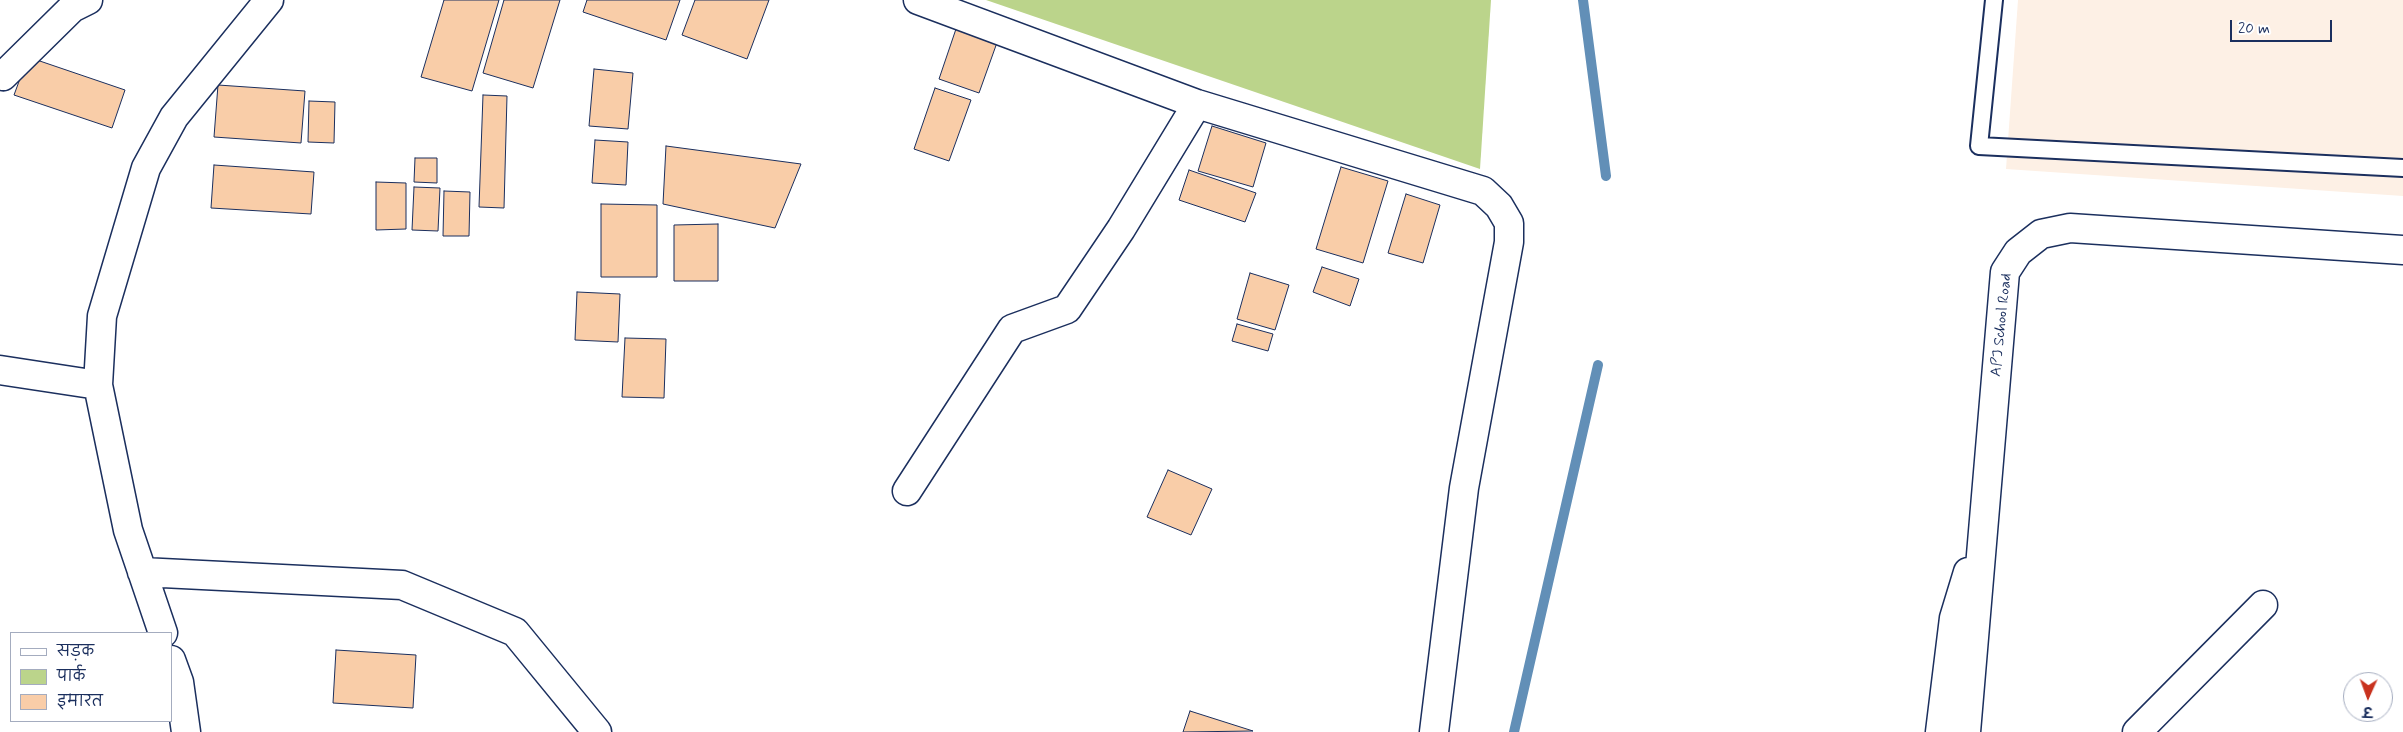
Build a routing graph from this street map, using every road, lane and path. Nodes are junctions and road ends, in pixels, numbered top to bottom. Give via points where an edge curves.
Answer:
1 (88, 0) edge
2 (269, 0) edge
3 (918, 0) edge
4 (1994, 0) edge
5 (1, 78) edge
6 (1197, 104) junction
7 (2403, 168) edge
8 (2403, 250) edge
9 (0, 370) edge
10 (98, 385) junction
11 (907, 491) dead end
12 (1983, 526) junction
13 (142, 572) junction
14 (2263, 605) dead end
15 (163, 632) edge
16 (172, 663) edge
17 (186, 732) edge
18 (597, 732) edge
19 (1434, 732) edge
20 (1940, 732) edge
21 (1966, 732) edge
22 (2137, 732) edge

1 - 5 street via 72,8
2 - 10 street via 174,117 146,168 102,316
3 - 6 street
4 - 7 lane via 1979,146
6 - 11 street via 1121,229 1067,309 1012,328
6 - 19 street via 1483,192 1499,206 1509,222 1509,242 1464,488
8 - 12 street, APJ School Road via 2070,228 2041,234 2018,252 2005,272
9 - 10 street
10 - 13 street via 128,530
12 - 20 street via 1954,618
12 - 21 street, APJ School Road
13 - 15 street
13 - 18 street via 402,585 515,632
14 - 22 street
16 - 17 street via 179,682

